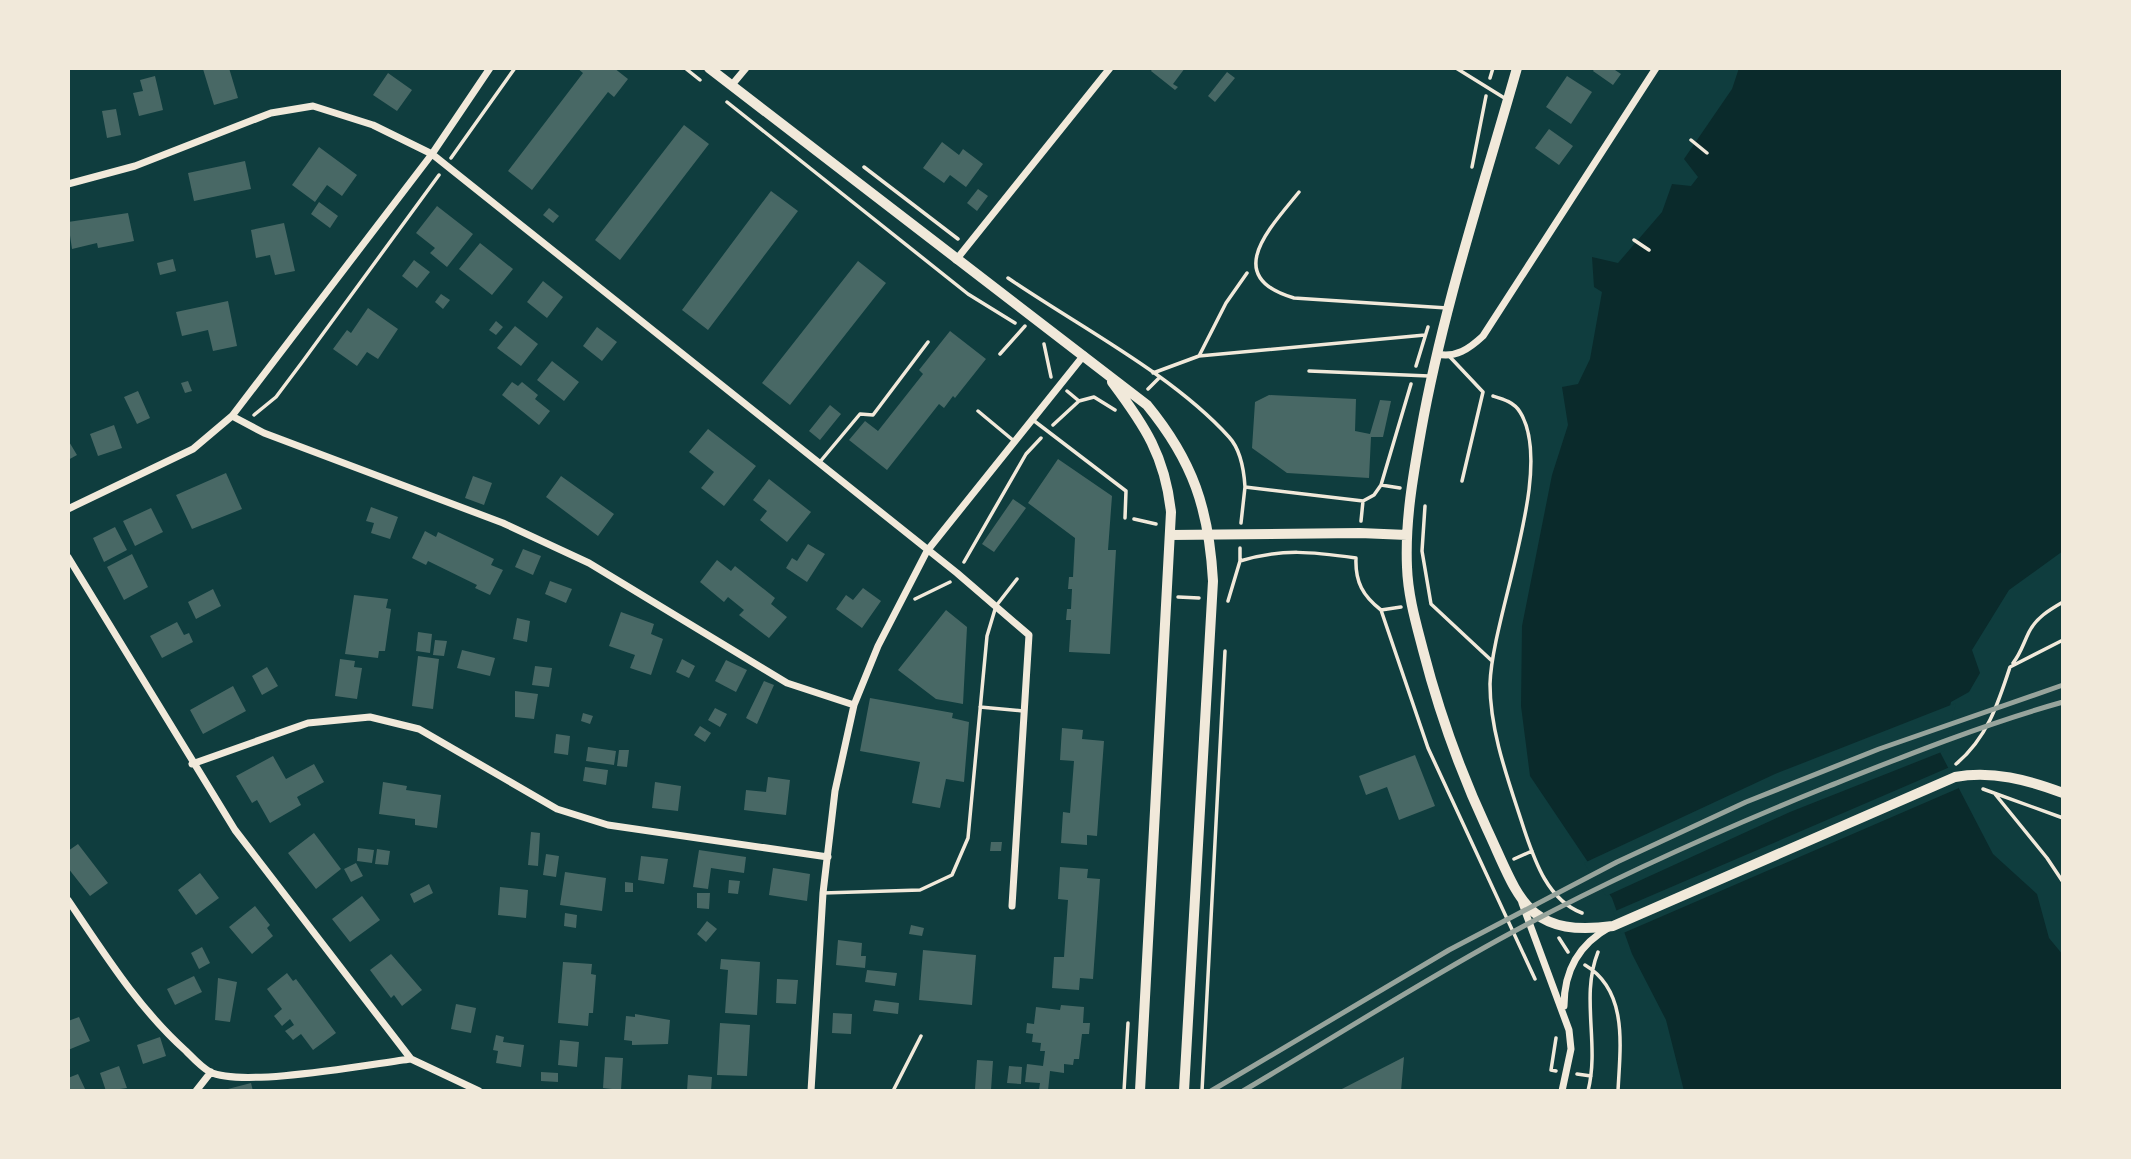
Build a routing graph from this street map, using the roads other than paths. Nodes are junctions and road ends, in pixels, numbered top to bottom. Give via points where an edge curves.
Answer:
1 (491, 68) edge
2 (709, 68) edge
3 (746, 68) edge
4 (1110, 68) edge
5 (1456, 68) edge
6 (1517, 68) edge
7 (1656, 68) edge
8 (731, 86) junction
9 (1508, 100) junction
10 (432, 154) junction
11 (68, 184) edge
12 (1299, 192) dead end
13 (956, 260) junction
14 (1449, 308) junction
15 (928, 342) dead end
16 (1437, 354) junction
17 (1084, 355) junction
18 (1450, 357) junction
19 (1102, 369) junction
20 (1309, 371) dead end
21 (1431, 376) junction
22 (978, 411) dead end
23 (232, 416) junction
24 (1032, 419) junction
25 (1014, 441) junction
26 (818, 465) junction
27 (1462, 481) dead end
28 (68, 509) edge
29 (1125, 518) road end
30 (1210, 534) junction
31 (1170, 535) junction
32 (1407, 536) junction
33 (927, 551) junction
34 (68, 557) edge
35 (1017, 579) dead end
36 (996, 606) junction
37 (855, 705) junction
38 (980, 707) junction
39 (1024, 711) junction
40 (192, 764) junction
41 (2063, 793) edge
42 (828, 857) junction
43 (823, 893) junction
44 (1521, 899) junction
45 (68, 900) edge
46 (1012, 906) dead end
47 (1613, 926) junction
48 (1564, 1013) junction
49 (921, 1036) dead end
50 (411, 1059) junction
51 (211, 1072) junction
52 (196, 1091) edge
53 (479, 1091) edge
54 (811, 1091) edge
55 (893, 1091) edge
56 (1140, 1091) edge
57 (1184, 1091) edge
58 (1562, 1091) edge

1 - 10 street
2 - 8 main road
3 - 8 street
4 - 13 street
5 - 9 lane
6 - 9 street
7 - 18 street via 1489,328 1472,347
8 - 13 main road
9 - 14 street
10 - 11 street via 373,125 313,106 271,113 135,166
10 - 23 street
10 - 26 street
12 - 14 lane via 1258,248 1254,264 1259,279 1273,292 1294,298
13 - 17 main road
14 - 16 street
15 - 26 lane via 873,415 860,414
16 - 18 street
16 - 21 street
17 - 19 main road
17 - 24 street
18 - 27 lane via 1483,392
19 - 30 main road via 1147,405 1170,433 1200,498
19 - 31 main road via 1155,445 1168,480
20 - 21 lane
21 - 32 street
22 - 25 lane
23 - 28 street via 193,449
23 - 37 street via 277,438 503,523 576,557 787,683
24 - 25 street
24 - 29 lane via 1126,491
25 - 33 street
26 - 33 street
30 - 31 street
30 - 32 street
30 - 57 main road via 1212,599
31 - 56 main road
32 - 44 street via 1412,606 1439,715
33 - 36 street
33 - 37 street via 878,646
34 - 40 street
35 - 36 lane
36 - 38 lane via 986,636
36 - 39 street via 1029,635
37 - 42 street via 835,791
38 - 39 lane
38 - 43 lane via 968,838 952,875 920,890
39 - 46 street
40 - 42 street via 308,723 370,716 419,729 556,809 608,825
40 - 50 street via 235,830
41 - 47 street via 2030,781 1953,773
42 - 43 street
43 - 54 street
44 - 47 street via 1557,927
44 - 48 street
45 - 51 street via 164,1032
47 - 48 street via 1595,935 1575,958
48 - 58 street via 1571,1049
49 - 55 lane
50 - 51 street via 285,1075 237,1077
50 - 53 street
51 - 52 street

